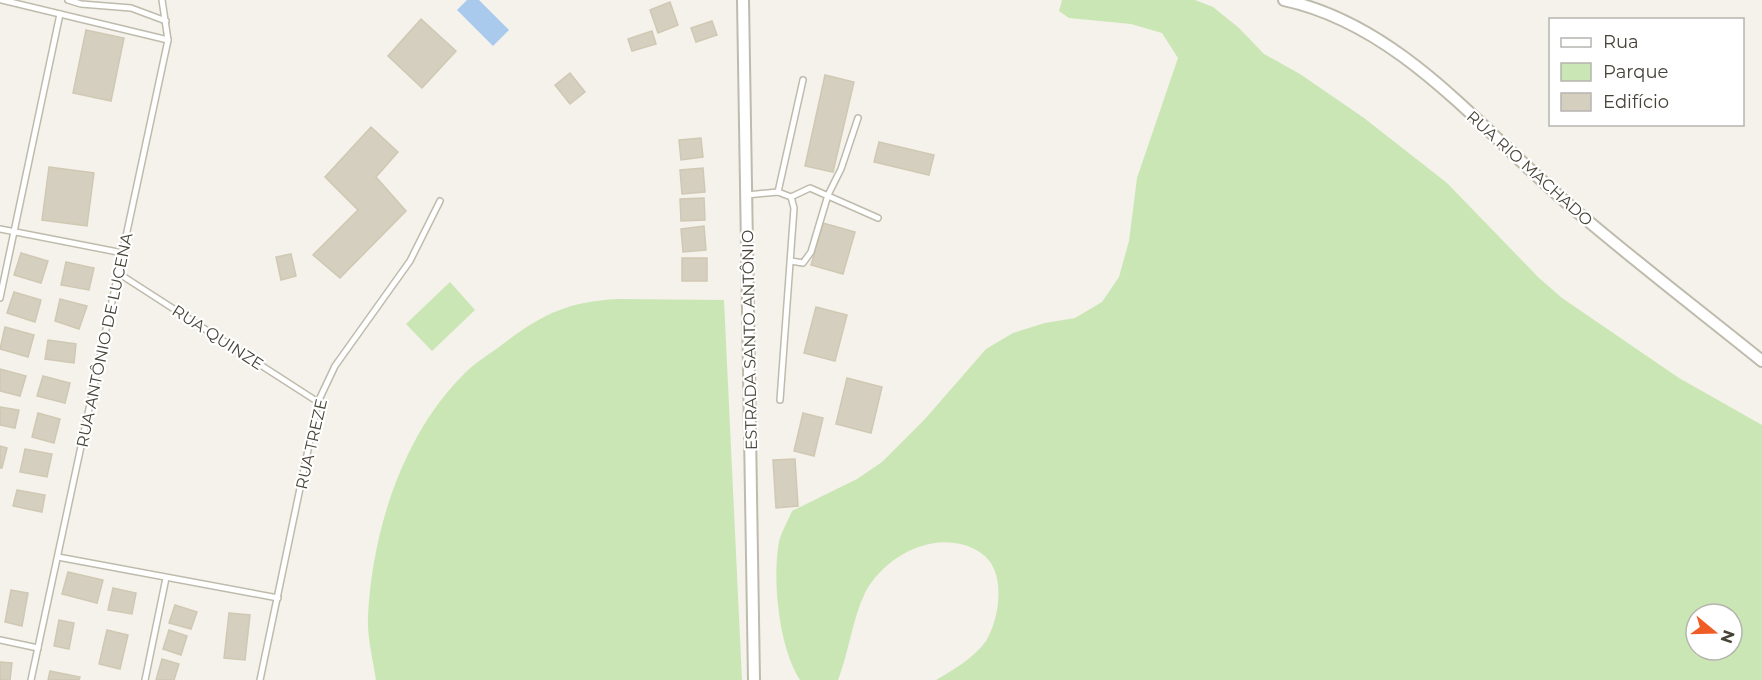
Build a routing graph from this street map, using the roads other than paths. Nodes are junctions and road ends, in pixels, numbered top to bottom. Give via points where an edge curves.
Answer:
1 (2, 0) edge
2 (68, 0) edge
3 (162, 0) edge
4 (743, 0) edge
5 (1284, 0) edge
6 (60, 14) junction
7 (166, 21) junction
8 (168, 40) junction
9 (803, 80) dead end
10 (858, 118) dead end
11 (778, 192) junction
12 (747, 195) junction
13 (828, 195) junction
14 (791, 197) junction
15 (440, 201) dead end
16 (878, 218) dead end
17 (0, 229) edge
18 (14, 231) junction
19 (123, 253) junction
20 (791, 261) junction
21 (118, 273) junction
22 (0, 298) edge
23 (1762, 361) edge
24 (780, 400) dead end
25 (318, 402) junction
26 (58, 557) junction
27 (166, 578) junction
28 (278, 598) junction
29 (0, 640) edge
30 (38, 648) junction
31 (31, 680) edge
32 (145, 680) edge
33 (260, 680) edge
34 (754, 680) edge

1 - 6 lane
2 - 7 lane via 132,8
3 - 7 lane, RUA ANTÔNIO DE LUCENA
4 - 12 street, ESTRADA SANTO ANTÔNIO
5 - 23 street, RUA RIO MACHADO via 1316,7 1386,42 1574,209
6 - 8 lane
6 - 18 lane
7 - 8 lane, RUA ANTÔNIO DE LUCENA
8 - 19 lane, RUA ANTÔNIO DE LUCENA
9 - 11 lane
10 - 13 lane
11 - 12 lane
11 - 14 lane
12 - 34 street, ESTRADA SANTO ANTÔNIO
13 - 14 lane via 810,188
13 - 16 lane
13 - 20 lane via 806,261
14 - 20 lane
15 - 25 lane, RUA TREZE via 410,261 335,366
17 - 18 lane
18 - 19 lane
18 - 22 lane
19 - 21 lane, RUA ANTÔNIO DE LUCENA
20 - 24 lane
21 - 25 lane, RUA QUINZE
21 - 26 lane, RUA ANTÔNIO DE LUCENA
25 - 28 lane, RUA TREZE
26 - 27 lane
26 - 30 lane, RUA ANTÔNIO DE LUCENA
27 - 28 lane
27 - 32 lane
28 - 33 lane, RUA TREZE
29 - 30 lane
30 - 31 lane, RUA ANTÔNIO DE LUCENA

